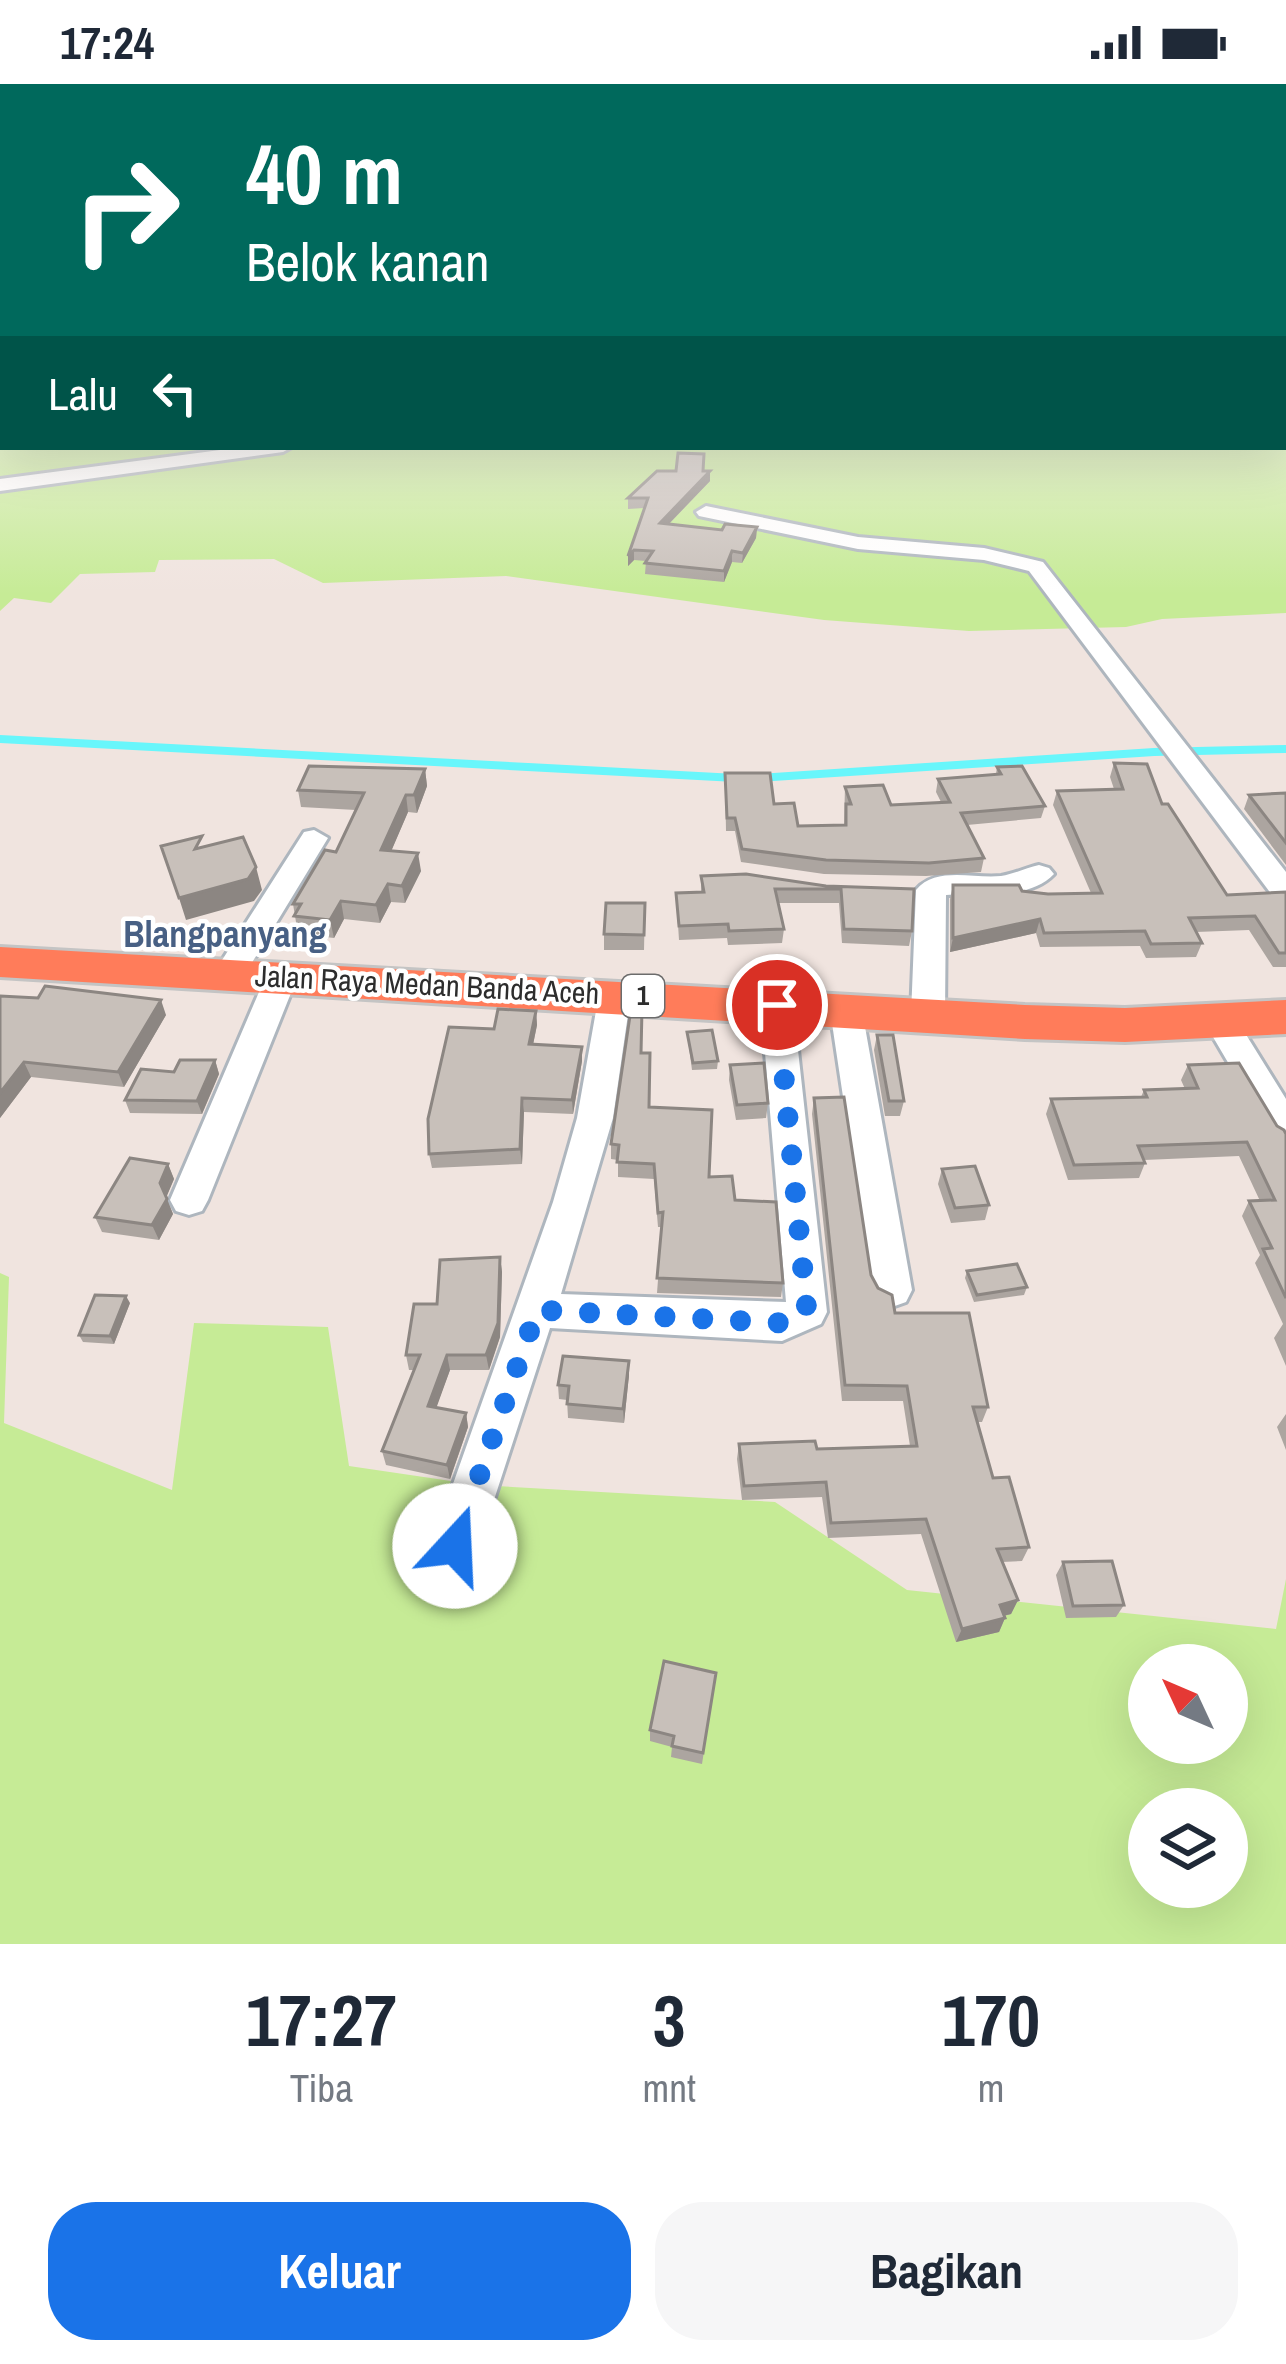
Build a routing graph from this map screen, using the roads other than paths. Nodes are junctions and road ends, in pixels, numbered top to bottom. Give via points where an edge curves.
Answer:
1 (261, 450) edge
2 (0, 485) edge
3 (706, 512) dead end
4 (314, 838) dead end
5 (1039, 874) dead end
6 (898, 890) edge
7 (932, 890) junction
8 (1286, 892) edge
9 (0, 962) edge
10 (228, 976) junction
11 (281, 978) junction
12 (615, 994) junction
13 (777, 1005) junction
14 (846, 1010) junction
15 (928, 1015) junction
16 (1286, 1017) edge
17 (1220, 1020) junction
18 (1286, 1129) edge
19 (189, 1199) dead end
20 (892, 1290) edge
21 (537, 1310) junction
22 (455, 1546) dead end

1 - 2 street
3 - 8 street via 858,543 1036,566
4 - 10 street
5 - 7 street
6 - 7 street
7 - 15 street
9 - 10 highway, Jalan Raya Medan Banda Aceh / 1
10 - 11 highway, Jalan Raya Medan Banda Aceh / 1
11 - 12 highway, Jalan Raya Medan Banda Aceh / 1
11 - 19 street
12 - 13 highway, Jalan Raya Medan Banda Aceh / 1
12 - 21 street via 595,1118
13 - 14 highway, Jalan Raya Medan Banda Aceh / 1
13 - 21 street via 807,1312 782,1323
14 - 15 highway, Jalan Raya Medan Banda Aceh / 1
14 - 20 street
15 - 17 highway, Jalan Raya Medan Banda Aceh / 1 via 1125,1025
16 - 17 highway, Jalan Raya Medan Banda Aceh / 1
17 - 18 street
21 - 22 street

